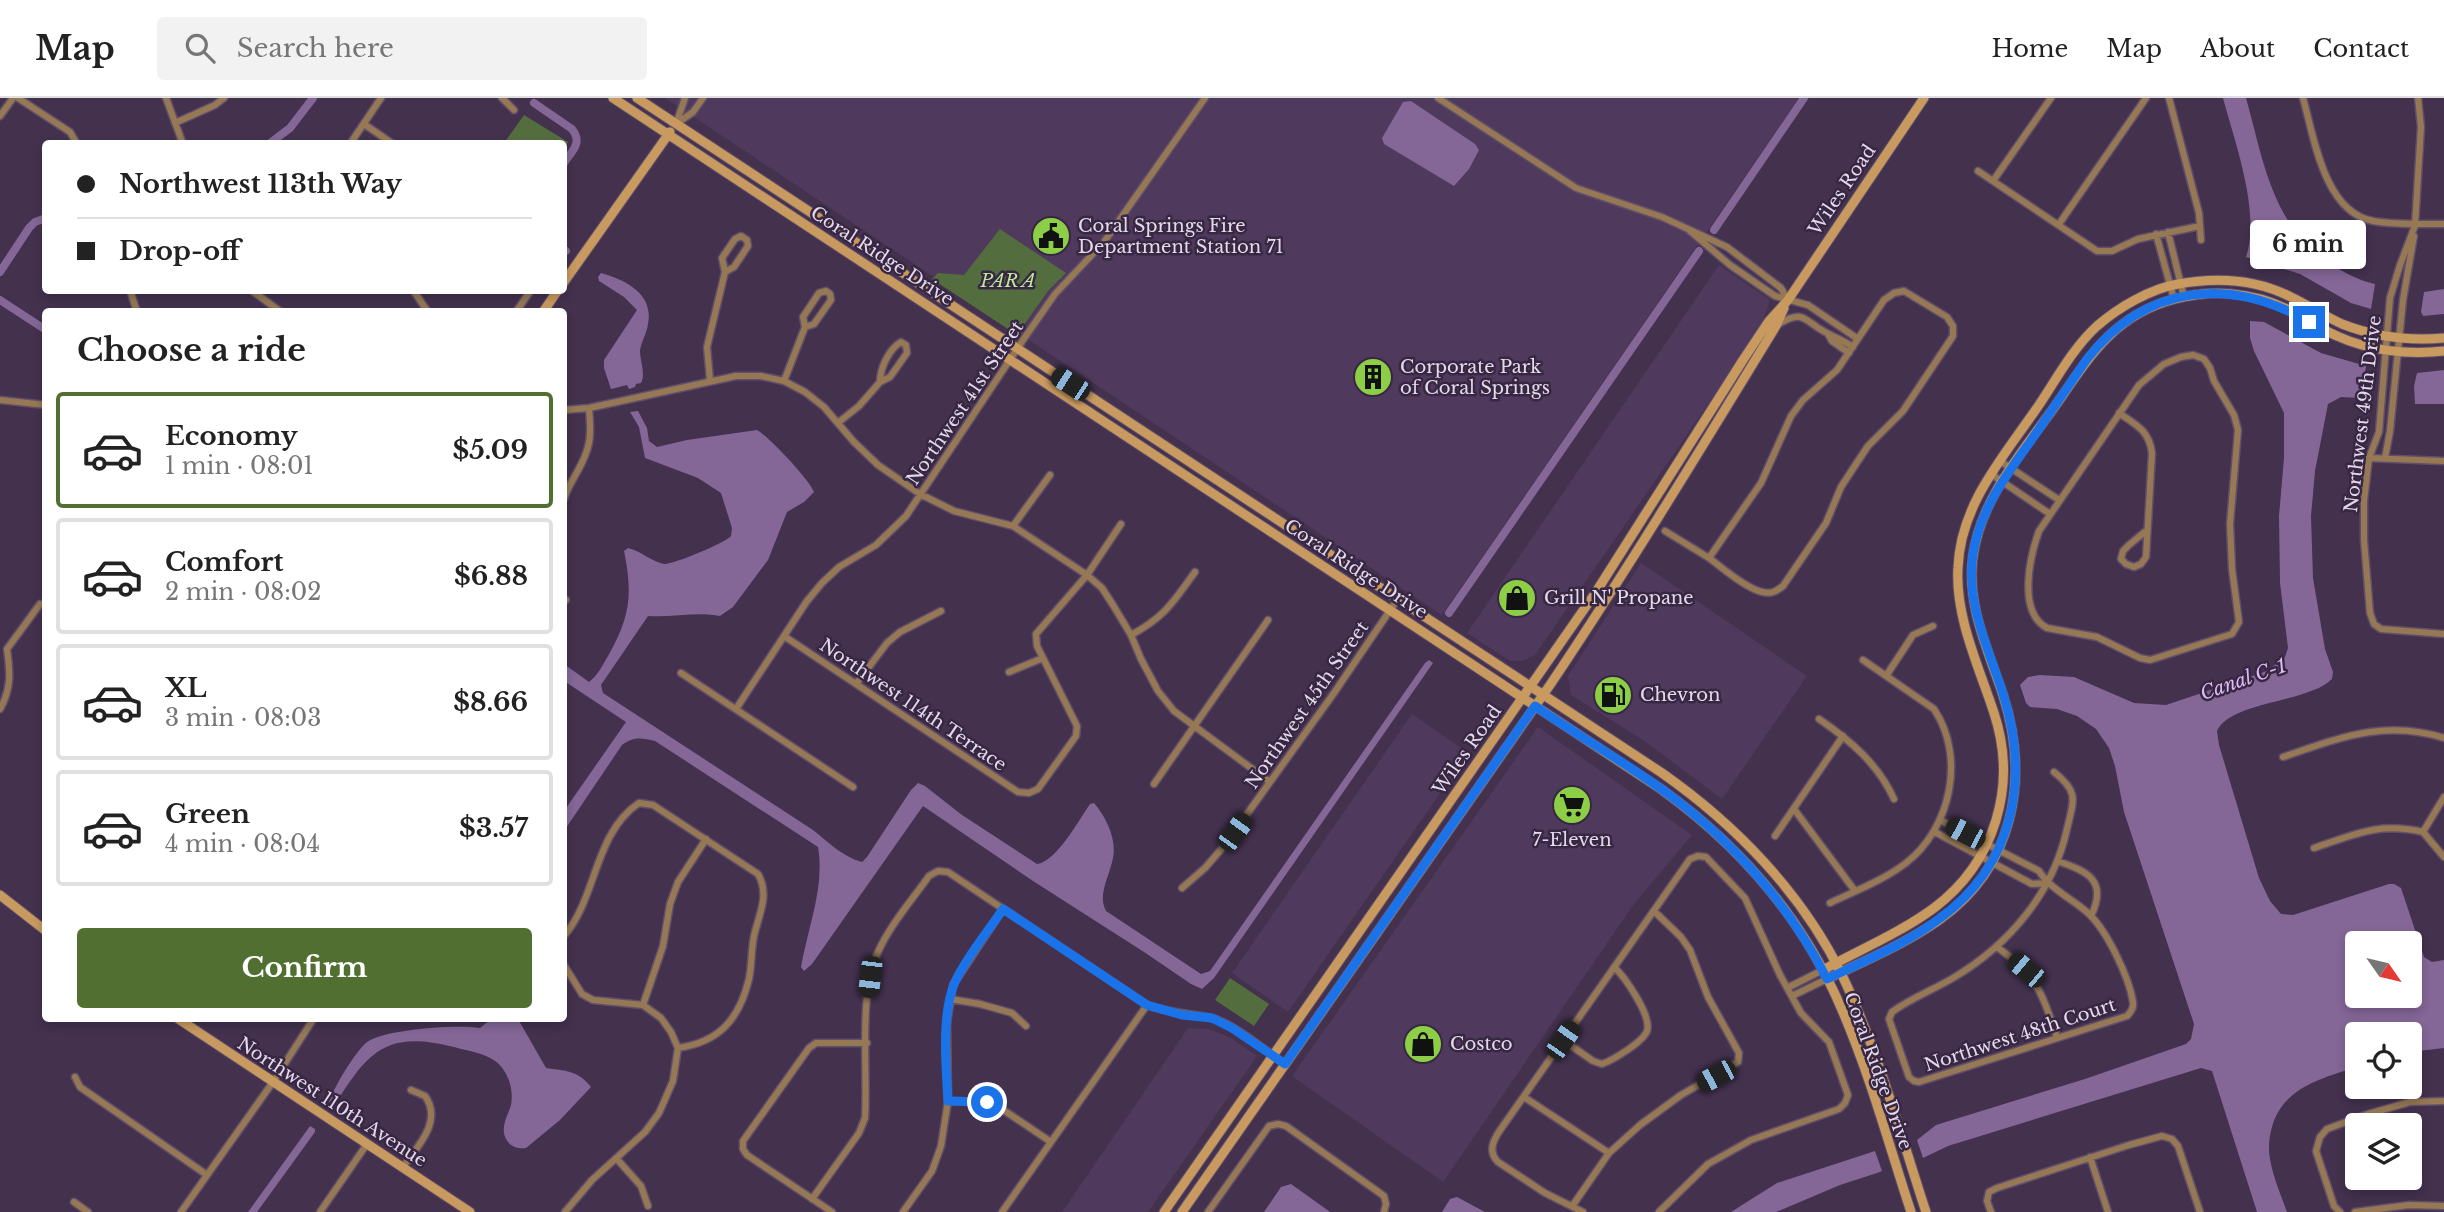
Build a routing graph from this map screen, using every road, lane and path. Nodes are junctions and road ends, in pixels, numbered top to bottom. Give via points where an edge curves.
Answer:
1 (15, 98) edge
2 (166, 98) edge
3 (224, 98) edge
4 (381, 98) edge
5 (502, 98) edge
6 (613, 98) edge
7 (637, 98) edge
8 (685, 98) edge
9 (703, 98) edge
10 (1205, 98) edge
11 (1438, 98) edge
12 (1924, 98) edge
13 (2051, 98) edge
14 (2146, 98) edge
15 (2169, 98) edge
16 (2303, 98) edge
17 (2418, 98) edge
18 (514, 110) dead end
19 (0, 116) edge
20 (176, 123) junction
21 (364, 124) junction
22 (676, 124) junction
23 (669, 135) junction
24 (75, 140) edge
25 (182, 140) edge
26 (353, 140) edge
27 (387, 140) edge
28 (1978, 171) dead end
29 (1993, 181) junction
30 (2416, 223) junction
31 (2059, 224) junction
32 (2444, 224) edge
33 (1684, 226) junction
34 (2200, 226) junction
35 (2168, 232) junction
36 (2155, 234) junction
37 (2201, 240) dead end
38 (725, 272) junction
39 (567, 273) edge
40 (2181, 283) junction
41 (2170, 286) junction
42 (256, 294) edge
43 (2179, 298) junction
44 (1788, 300) junction
45 (276, 308) edge
46 (1776, 326) junction
47 (805, 327) junction
48 (1845, 330) junction
49 (1828, 334) junction
50 (2386, 337) junction
51 (1840, 338) junction
52 (2444, 338) edge
53 (1858, 339) junction
54 (2400, 339) junction
55 (1017, 349) junction
56 (2385, 349) junction
57 (1851, 350) junction
58 (2444, 351) edge
59 (2399, 352) junction
60 (1010, 359) junction
61 (710, 380) junction
62 (784, 381) junction
63 (880, 382) junction
64 (0, 400) edge
65 (42, 405) edge
66 (589, 408) junction
67 (567, 410) edge
68 (2119, 413) junction
69 (839, 422) junction
70 (2369, 458) junction
71 (2385, 458) junction
72 (2000, 461) junction
73 (2444, 461) edge
74 (2011, 468) junction
75 (1991, 474) junction
76 (1050, 475) dead end
77 (2003, 481) junction
78 (567, 493) edge
79 (920, 494) junction
80 (2059, 500) junction
81 (2050, 514) junction
82 (1121, 524) dead end
83 (1013, 526) junction
84 (2147, 530) junction
85 (1665, 531) dead end
86 (1709, 558) junction
87 (1195, 572) dead end
88 (1087, 575) junction
89 (1397, 600) junction
90 (40, 604) dead end
91 (941, 611) dead end
92 (1390, 611) junction
93 (1268, 620) dead end
94 (1933, 626) dead end
95 (2444, 634) edge
96 (1132, 635) junction
97 (784, 636) junction
98 (0, 641) edge
99 (7, 649) junction
100 (1043, 658) junction
101 (1863, 660) dead end
102 (1009, 672) dead end
103 (681, 673) dead end
104 (1886, 676) junction
105 (856, 684) junction
106 (1530, 687) junction
107 (1543, 695) junction
108 (1522, 698) junction
109 (1535, 706) junction
110 (0, 709) edge
111 (736, 709) junction
112 (1819, 719) dead end
113 (1194, 727) junction
114 (1843, 736) junction
115 (2444, 738) edge
116 (2283, 757) dead end
117 (2054, 772) dead end
118 (1270, 782) junction
119 (1154, 784) dead end
120 (853, 788) dead end
121 (2444, 797) edge
122 (1894, 799) dead end
123 (1794, 809) junction
124 (1940, 820) junction
125 (1935, 832) junction
126 (2423, 832) junction
127 (1775, 836) dead end
128 (706, 839) junction
129 (1988, 844) junction
130 (2314, 848) dead end
131 (1999, 850) junction
132 (1982, 857) junction
133 (2444, 857) edge
134 (2057, 861) junction
135 (1993, 863) junction
136 (2046, 883) junction
137 (1182, 888) dead end
138 (1855, 891) junction
139 (0, 895) edge
140 (1830, 903) dead end
141 (1003, 909) junction
142 (1654, 911) junction
143 (2091, 916) junction
144 (42, 928) edge
145 (567, 933) edge
146 (1997, 947) junction
147 (1835, 963) junction
148 (1614, 967) junction
149 (567, 970) edge
150 (1840, 972) junction
151 (1825, 974) junction
152 (1787, 988) junction
153 (1792, 996) junction
154 (950, 999) junction
155 (643, 1005) junction
156 (1147, 1005) junction
157 (183, 1022) edge
158 (311, 1022) edge
159 (1026, 1026) dead end
160 (2057, 1037) junction
161 (1563, 1040) junction
162 (867, 1043) junction
163 (678, 1048) junction
164 (1273, 1056) junction
165 (1285, 1064) junction
166 (75, 1077) dead end
167 (273, 1082) junction
168 (411, 1090) dead end
169 (1524, 1097) junction
170 (948, 1101) junction
171 (2444, 1101) edge
172 (1051, 1142) junction
173 (367, 1144) junction
174 (1609, 1153) junction
175 (2091, 1157) junction
176 (616, 1158) junction
177 (403, 1167) junction
178 (207, 1175) junction
179 (812, 1199) junction
180 (74, 1202) dead end
181 (1573, 1205) junction
182 (648, 1206) dead end
183 (2444, 1206) edge
184 (2393, 1209) edge
185 (2380, 1210) edge
186 (88, 1212) edge
187 (181, 1212) edge
188 (320, 1212) edge
189 (470, 1212) edge
190 (565, 1212) edge
191 (832, 1212) edge
192 (903, 1212) edge
193 (1002, 1212) edge
194 (1164, 1212) edge
195 (1182, 1212) edge
196 (1208, 1212) edge
197 (1384, 1212) edge
198 (1583, 1212) edge
199 (1659, 1212) edge
200 (1911, 1212) edge
201 (1926, 1212) edge
202 (1991, 1212) edge
203 (2108, 1212) edge
204 (2200, 1212) edge
205 (2340, 1212) edge
206 (2355, 1212) edge

1 - 19 street
1 - 24 street via 70,132
2 - 20 street
3 - 20 street
4 - 21 street
5 - 18 street
6 - 23 main road, Coral Ridge Drive
7 - 22 main road, Coral Ridge Drive
8 - 22 street
9 - 22 street
10 - 55 street, Northwest 41st Street via 1104,242 1055,294
11 - 33 street via 1576,188
12 - 44 main road, Wiles Road
13 - 29 street
14 - 31 street
15 - 34 street
16 - 30 street via 2335,194 2360,217
17 - 30 street, Northwest 49th Drive
20 - 25 street
21 - 26 street
21 - 27 street
22 - 23 main road
22 - 55 main road, Coral Ridge Drive
23 - 39 main road
23 - 60 main road, Coral Ridge Drive
28 - 29 street
29 - 31 street
30 - 32 street
30 - 50 street, Northwest 49th Drive via 2390,298
30 - 54 street, Northwest 49th Drive
31 - 36 street via 2104,252
33 - 44 street via 1730,265
33 - 44 street via 1740,255 1781,288
34 - 35 street
34 - 37 street
35 - 36 street
35 - 40 street
36 - 41 street
38 - 38 street via 748,246 741,236 722,258
38 - 61 street via 707,347
40 - 41 main road
40 - 43 street
40 - 50 main road via 2225,279 2257,285
41 - 43 street
41 - 72 main road via 2120,309 2092,332
42 - 45 street
43 - 56 main road via 2222,293 2266,301 2338,337
43 - 74 main road via 2127,320 2099,343
44 - 46 main road, Wiles Road
44 - 48 street via 1808,305
44 - 106 main road, Wiles Road via 1769,321
46 - 49 street via 1799,315
46 - 107 main road, Wiles Road via 1655,525
47 - 47 street via 814,324 831,300 826,291 819,293 803,317
47 - 62 street
48 - 51 street
48 - 53 street
49 - 51 street
49 - 57 street
50 - 54 main road
50 - 56 street, Northwest 49th Drive
51 - 57 street
52 - 54 main road
53 - 57 street
53 - 86 street via 1884,300 1904,291 1947,317 1953,326 1943,353 1903,411 1862,455 1826,523 1783,586 1762,593
54 - 59 street, Northwest 49th Drive
55 - 60 street, Northwest 41st Street
55 - 89 main road, Coral Ridge Drive
56 - 59 main road
56 - 70 street, Northwest 49th Drive via 2379,432
57 - 86 street via 1791,416 1761,483
58 - 59 main road
59 - 71 street, Northwest 49th Drive
60 - 79 street, Northwest 41st Street
60 - 92 main road, Coral Ridge Drive
61 - 62 street via 761,376
61 - 66 street
62 - 69 street via 805,392
63 - 63 street via 890,377 906,353 906,345 896,345 880,370
63 - 69 street
64 - 65 street
66 - 67 street
66 - 78 street via 591,435 586,455
68 - 80 street
68 - 81 street via 2139,385 2164,364 2193,355 2204,359 2210,368 2238,430 2230,524 2237,628 2232,634 2150,660 2097,637 2041,625 2031,603 2028,579 2030,556
68 - 84 street via 2150,440
69 - 79 street via 878,465
70 - 71 street
70 - 95 street, Northwest 49th Drive via 2364,540 2374,624 2381,629
71 - 73 street
72 - 74 street
72 - 75 main road
74 - 77 main road
74 - 80 street
75 - 77 street
75 - 129 main road via 1968,519 1957,569 1967,632 2001,741 2003,791
76 - 83 street
77 - 81 street
77 - 131 main road via 1978,530 1972,570 1978,619 2010,719 2016,775 2013,807
79 - 83 street via 954,511
79 - 97 street, Northwest 41st Street via 892,531 821,583
80 - 81 street
82 - 88 street
83 - 88 street
84 - 84 street via 2146,557 2141,564 2126,565 2121,559 2123,551
85 - 86 street
87 - 96 street via 1167,611
88 - 96 street via 1102,587
88 - 100 street via 1036,634
89 - 92 street, Northwest 45th Street
89 - 106 main road, Coral Ridge Drive
90 - 99 street
91 - 105 street via 887,643
92 - 108 main road, Coral Ridge Drive
92 - 118 street, Northwest 45th Street
93 - 113 street
94 - 104 street via 1913,635
96 - 113 street via 1158,691
97 - 105 street, Northwest 114th Terrace
97 - 111 street, Northwest 41st Street
98 - 99 street
99 - 110 street via 11,682
100 - 102 street
100 - 105 street, Northwest 114th Terrace via 1077,726 1076,736 1038,789 1029,793 1018,792
101 - 104 street
103 - 111 street
104 - 124 street via 1934,709 1947,737 1951,784
106 - 107 main road, Coral Ridge Drive
106 - 108 main road, Wiles Road
107 - 109 main road, Wiles Road
107 - 147 main road, Coral Ridge Drive via 1680,786 1732,829 1786,889
108 - 109 main road, Coral Ridge Drive
108 - 164 main road, Wiles Road
109 - 151 main road, Coral Ridge Drive via 1661,789 1713,831 1776,898
109 - 165 main road, Wiles Road
111 - 120 street
112 - 114 street
113 - 118 street
113 - 119 street
114 - 122 street via 1866,756
114 - 123 street
115 - 116 street via 2409,730 2371,731
117 - 134 street via 2072,792
118 - 137 street, Northwest 45th Street via 1224,846
121 - 126 street
123 - 127 street
123 - 138 street
124 - 125 street
124 - 129 street
125 - 132 street
125 - 138 street via 1906,863
126 - 130 street via 2388,827
126 - 133 street
128 - 145 street via 653,805 639,803 615,828
128 - 155 street via 678,882
128 - 163 street via 758,874 765,893 748,979 728,1025 713,1039
129 - 131 street
129 - 132 main road
131 - 135 main road
131 - 136 street via 2039,872
132 - 135 street
132 - 147 main road via 1960,885 1931,910
134 - 136 street
134 - 143 street via 2095,881 2097,904
135 - 136 street via 2032,884
135 - 150 main road via 1971,891 1938,920
136 - 143 street
136 - 146 street via 2031,909
138 - 140 street
139 - 144 main road
141 - 154 street via 961,971
141 - 156 street
141 - 162 street via 948,872 929,876 877,953 867,999
142 - 148 street
142 - 152 street via 1690,859 1706,858 1745,898
142 - 174 street via 1690,950 1708,997 1739,1053 1738,1062 1681,1094
143 - 160 street, Northwest 48th Court via 2123,972 2132,1011
146 - 160 street via 2035,981
146 - 160 street, Northwest 48th Court via 1958,976 1892,1012 1889,1019 1909,1077 1919,1082
147 - 150 main road, Coral Ridge Drive
147 - 151 main road
148 - 161 street
148 - 161 street via 1628,981 1648,1024 1646,1033 1602,1064
149 - 155 street via 582,994 593,1000
150 - 151 main road
150 - 201 main road, Coral Ridge Drive via 1871,1045
151 - 152 street
151 - 153 street
151 - 200 main road, Coral Ridge Drive via 1856,1045
152 - 153 street
153 - 199 street via 1801,1013 1829,1042 1848,1095 1845,1103 1839,1110 1751,1140 1708,1164
154 - 159 street via 1012,1013
154 - 170 street
155 - 163 street via 661,1018
156 - 164 street via 1212,1018
156 - 172 street
157 - 167 main road, Northwest 110th Avenue
158 - 167 street
161 - 169 street
162 - 179 street via 865,1118
162 - 179 street via 816,1043 809,1048 743,1141 747,1155
163 - 176 street via 673,1082 659,1113
164 - 165 street
164 - 194 main road, Wiles Road
165 - 195 main road, Wiles Road
166 - 178 street via 80,1087
167 - 173 main road, Northwest 110th Avenue
167 - 178 street
168 - 177 street via 425,1096 433,1114
169 - 174 street
169 - 181 street via 1494,1140 1492,1156 1545,1194
170 - 172 street via 987,1102
170 - 192 street via 932,1171
171 - 205 street via 2410,1102 2327,1129 2316,1151
172 - 193 street
173 - 177 main road, Northwest 110th Avenue
173 - 188 street
174 - 181 street
175 - 202 street via 1989,1192
175 - 203 street
175 - 204 street via 2162,1136 2172,1139
176 - 182 street via 641,1186
176 - 190 street
177 - 189 main road, Northwest 110th Avenue
178 - 187 street
179 - 191 street
180 - 186 street
181 - 198 street
183 - 184 street
184 - 185 street
185 - 206 street
196 - 197 street via 1269,1126 1278,1124 1384,1196

